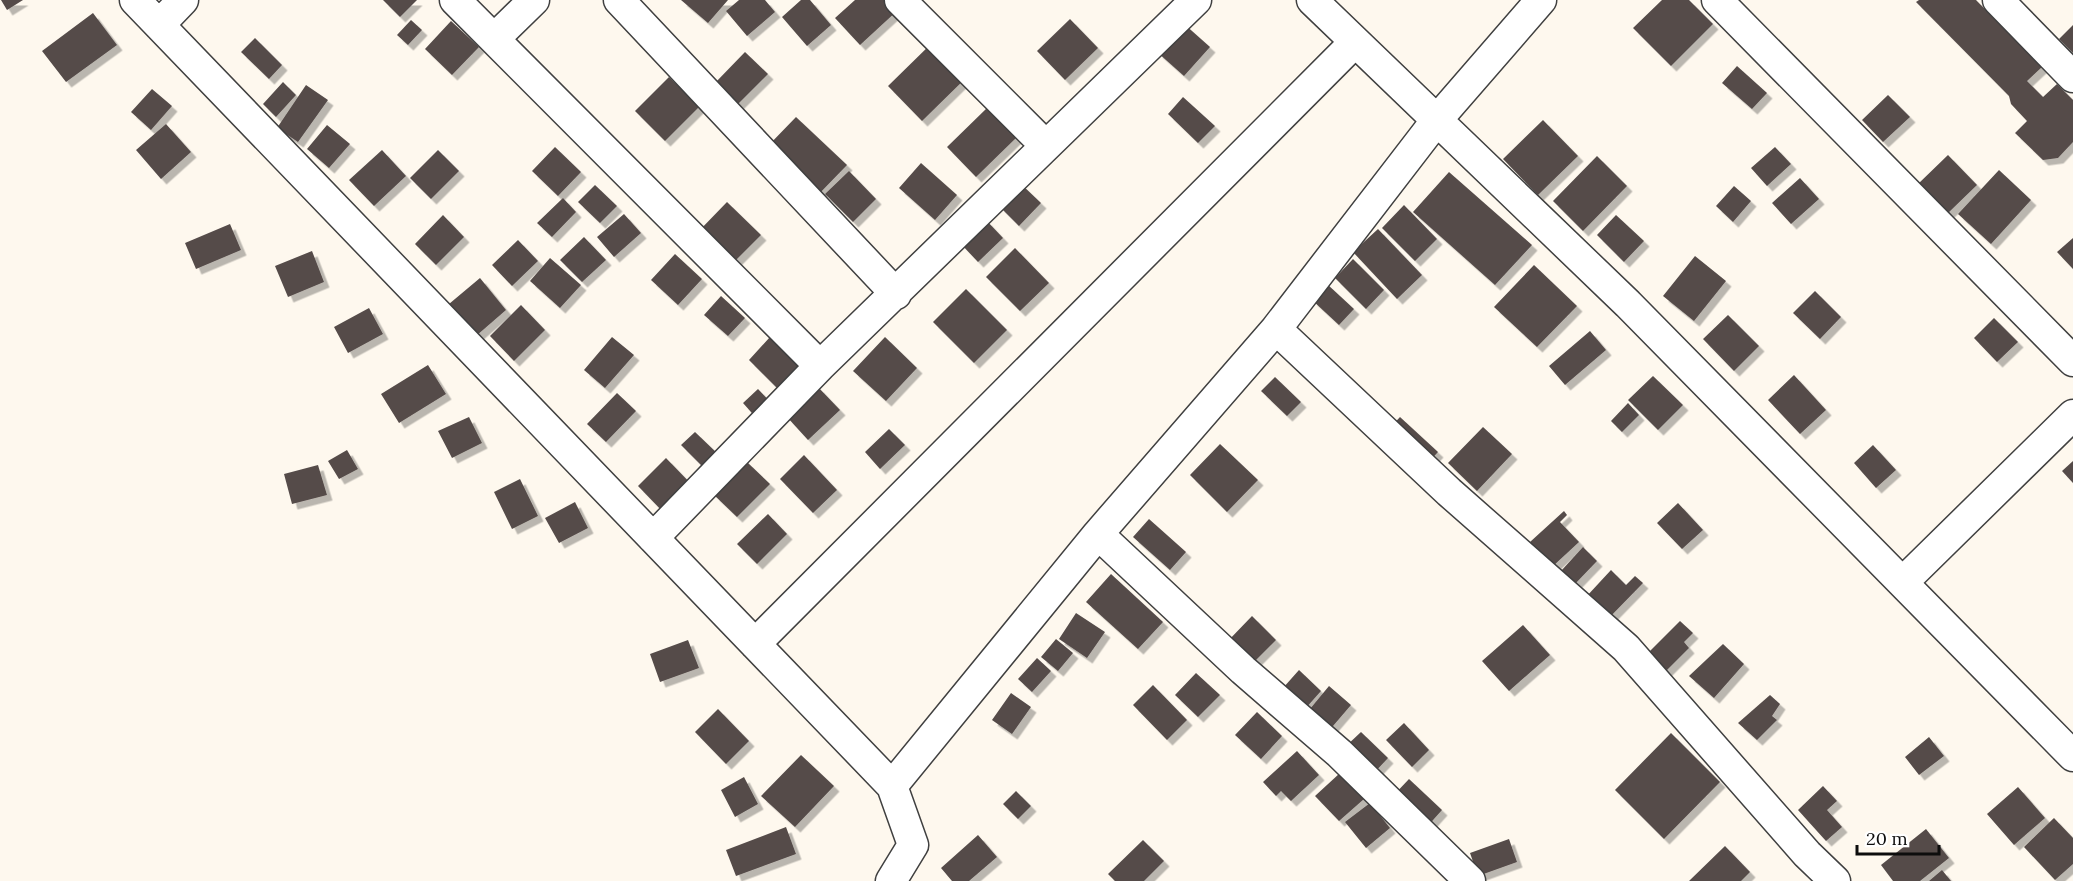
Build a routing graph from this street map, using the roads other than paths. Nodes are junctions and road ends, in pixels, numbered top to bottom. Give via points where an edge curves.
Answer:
1 (135, 0) edge
2 (183, 0) edge
3 (455, 0) edge
4 (534, 0) edge
5 (619, 0) edge
6 (900, 0) edge
7 (1196, 0) edge
8 (1312, 0) edge
9 (1541, 0) edge
10 (1717, 0) edge
11 (1998, 0) edge
12 (159, 25) junction
13 (494, 39) junction
14 (1355, 42) junction
15 (2073, 77) edge
16 (1436, 121) junction
17 (1046, 146) junction
18 (896, 294) junction
19 (1276, 329) junction
20 (2073, 361) edge
21 (820, 366) junction
22 (2073, 415) edge
23 (1098, 534) junction
24 (653, 538) junction
25 (1903, 582) junction
26 (755, 644) junction
27 (2073, 756) edge
28 (892, 786) junction
29 (891, 881) edge
30 (1470, 881) edge
31 (1835, 881) edge

1 - 12 street
2 - 12 street
3 - 13 street
4 - 13 street
5 - 18 street
6 - 17 street
7 - 17 street
8 - 14 street
9 - 16 street
10 - 20 street
11 - 15 street
12 - 24 street
13 - 21 street
14 - 16 street
14 - 26 street
16 - 19 street
16 - 25 street via 1628,304
17 - 18 street
18 - 21 street
19 - 23 street
19 - 31 street via 1449,492 1626,648 1806,854
21 - 24 street
22 - 25 street
23 - 28 street
23 - 30 street via 1243,670 1339,753
24 - 26 street
25 - 27 street
26 - 28 street
28 - 29 street via 913,845

